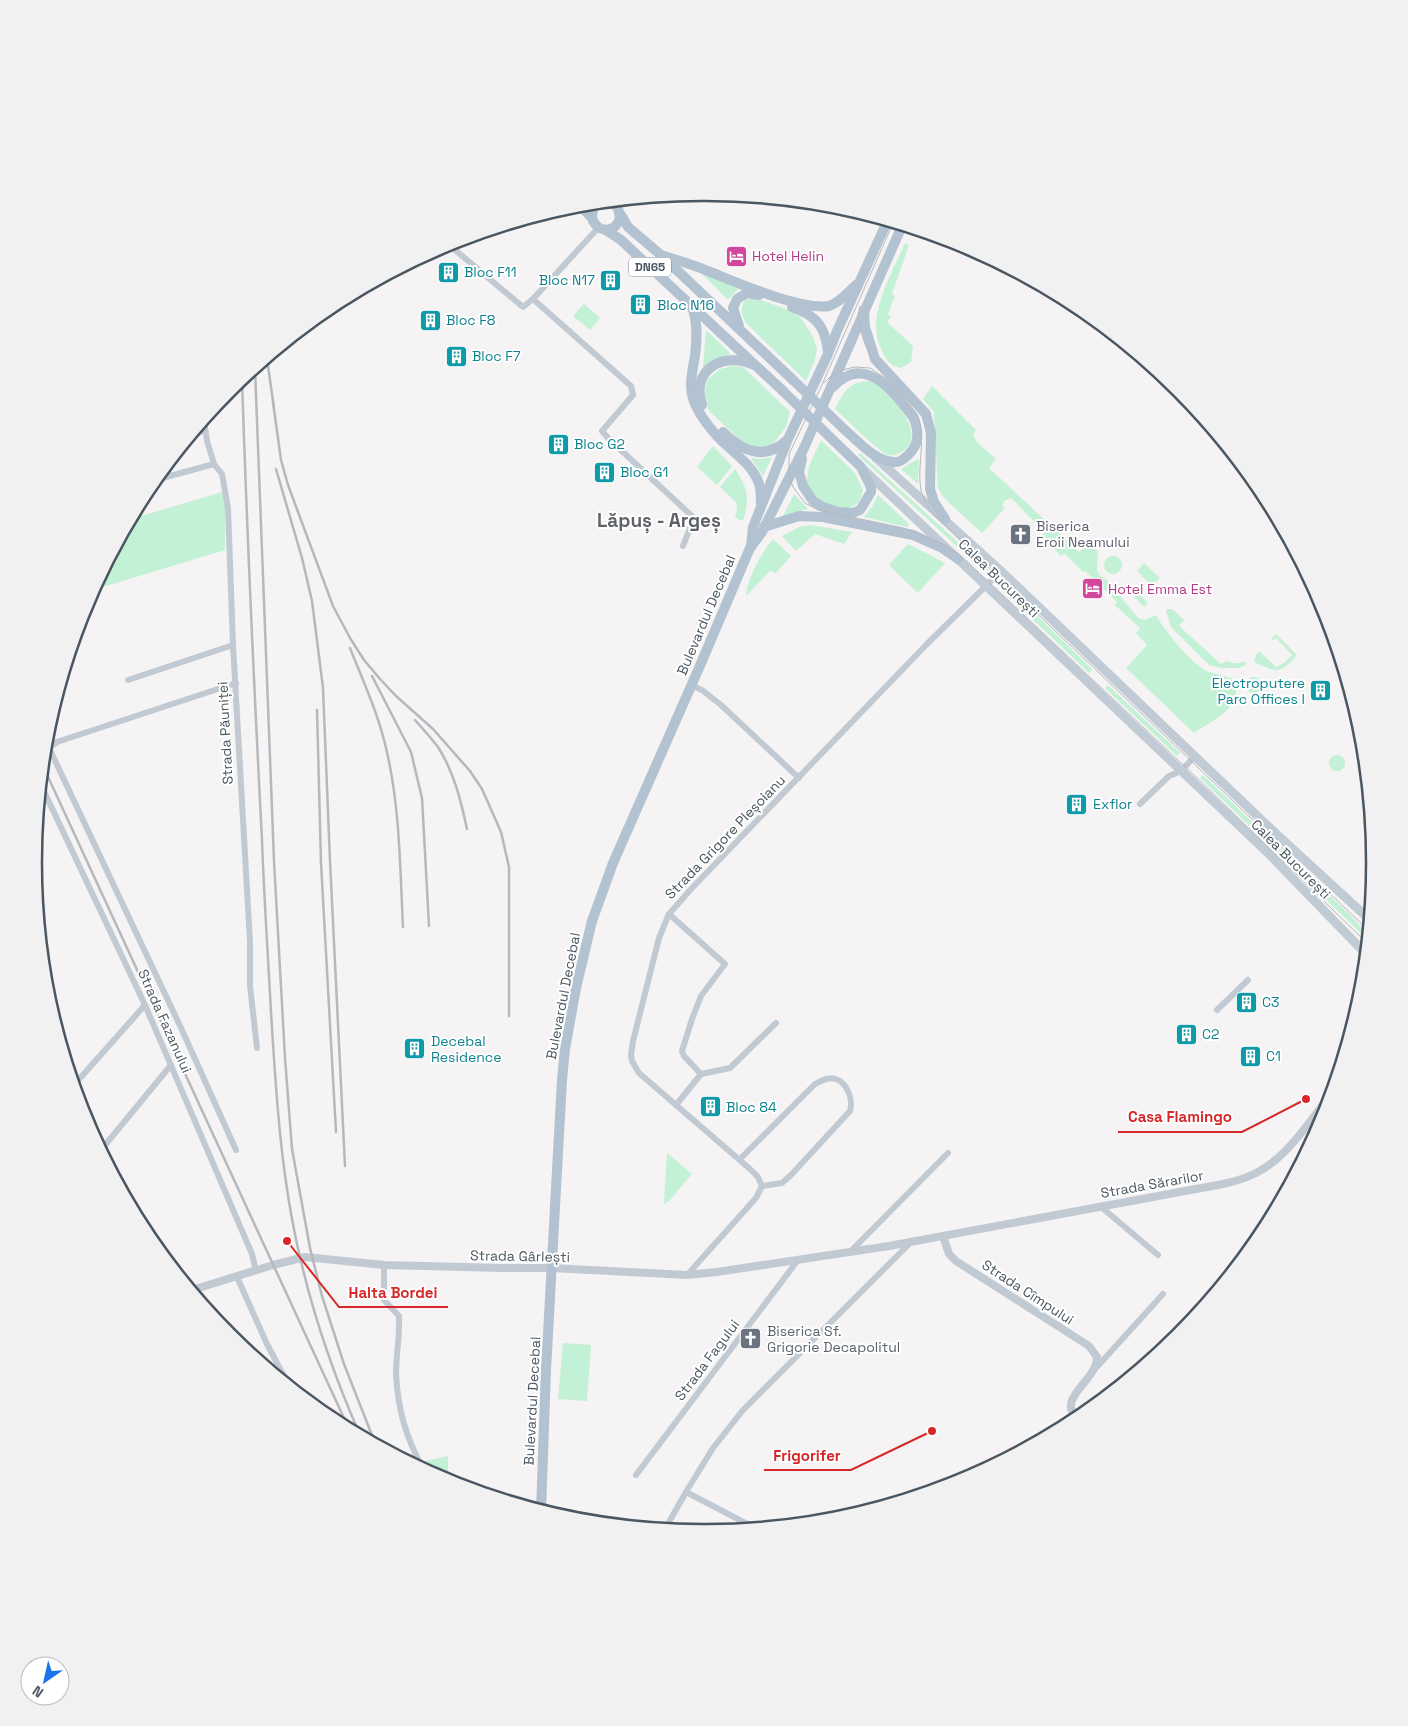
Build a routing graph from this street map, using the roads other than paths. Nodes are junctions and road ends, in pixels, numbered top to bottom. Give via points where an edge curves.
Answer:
1 (617, 207) edge
2 (592, 211) edge
3 (587, 212) edge
4 (621, 215) junction
5 (592, 218) junction
6 (885, 227) edge
7 (602, 229) junction
8 (899, 232) edge
9 (456, 250) edge
10 (661, 255) junction
11 (860, 281) junction
12 (533, 299) junction
13 (692, 306) junction
14 (864, 310) junction
15 (740, 329) junction
16 (828, 354) junction
17 (760, 368) junction
18 (829, 391) junction
19 (205, 430) edge
20 (788, 439) junction
21 (804, 448) junction
22 (873, 455) junction
23 (214, 464) junction
24 (861, 467) junction
25 (167, 477) edge
26 (760, 510) junction
27 (945, 519) junction
28 (764, 527) junction
29 (683, 546) dead end
30 (750, 548) junction
31 (958, 558) junction
32 (1001, 571) junction
33 (986, 586) junction
34 (233, 645) junction
35 (128, 680) dead end
36 (236, 683) junction
37 (691, 685) junction
38 (53, 745) edge
39 (52, 754) edge
40 (1195, 756) junction
41 (1181, 771) junction
42 (799, 778) junction
43 (46, 796) edge
44 (1140, 804) dead end
45 (669, 914) junction
46 (1363, 914) edge
47 (1360, 948) edge
48 (1248, 980) dead end
49 (145, 1005) junction
50 (1217, 1010) dead end
51 (776, 1023) dead end
52 (257, 1048) dead end
53 (171, 1065) junction
54 (701, 1074) junction
55 (79, 1079) edge
56 (676, 1104) junction
57 (1317, 1111) edge
58 (106, 1144) edge
59 (236, 1150) dead end
60 (948, 1153) dead end
61 (740, 1159) junction
62 (762, 1186) junction
63 (1100, 1206) junction
64 (943, 1236) junction
65 (911, 1242) junction
66 (851, 1250) junction
67 (1158, 1255) dead end
68 (798, 1260) junction
69 (384, 1265) junction
70 (552, 1268) junction
71 (256, 1270) junction
72 (687, 1275) junction
73 (237, 1277) junction
74 (198, 1288) edge
75 (1164, 1294) dead end
76 (1096, 1368) junction
77 (281, 1371) edge
78 (1072, 1413) edge
79 (419, 1460) edge
80 (636, 1475) dead end
81 (686, 1492) junction
82 (541, 1504) edge
83 (670, 1523) edge
84 (745, 1523) edge

1 - 4 main road, Calea București
2 - 5 main road
3 - 5 main road
4 - 7 main road via 613,229
4 - 10 main road, Calea București / DN65 via 628,226
5 - 7 main road
6 - 11 main road, Bulevardul Decebal
7 - 12 street
7 - 13 main road, Calea București / DN65 via 621,240
8 - 14 main road, Bulevardul Decebal
9 - 12 street via 524,307
10 - 11 main road via 744,286 817,306 836,303
10 - 15 main road, Calea București / DN65
11 - 16 main road, Bulevardul Decebal
12 - 29 street via 632,386 633,394 602,430 694,518
13 - 17 main road, Calea București / DN65
13 - 26 main road via 696,317 691,391 696,406 718,436 750,467 760,484
14 - 18 main road, Bulevardul Decebal
14 - 27 main road via 865,327 875,359 926,414 931,433 930,489
15 - 16 main road via 733,308 737,299 747,293 756,294 809,315 825,333
15 - 22 main road, Calea București / DN65, bridge
16 - 20 main road, Bulevardul Decebal
17 - 20 main road via 738,360 725,361 705,372 699,382 703,409 742,447 758,452 777,448
17 - 24 main road, Calea București, bridge
18 - 21 main road, Bulevardul Decebal
18 - 22 main road via 843,379 866,373 885,385 913,417 918,434 916,447 911,453 893,462
19 - 23 street, Strada Păuniței
20 - 26 main road, Bulevardul Decebal
21 - 24 main road via 799,472 807,494 823,507 838,512 860,510 869,497 871,487
21 - 28 main road, Bulevardul Decebal
22 - 27 main road, Calea București
23 - 25 street
23 - 34 street, Strada Păuniței via 222,474 228,508
24 - 31 main road, Calea București
26 - 30 main road, Bulevardul Decebal
27 - 32 main road, Calea București
28 - 30 main road, Bulevardul Decebal
28 - 31 main road via 799,516 823,517 913,535
30 - 37 main road, Bulevardul Decebal
31 - 33 main road, Calea București
32 - 33 street, Strada Grigore Pleșoianu
32 - 40 main road, Calea București
33 - 41 main road, Calea București
33 - 42 street, Strada Grigore Pleșoianu
34 - 35 street
34 - 36 street, Strada Păuniței
36 - 38 street
36 - 52 street, Strada Păuniței via 250,986
37 - 42 street via 721,705
37 - 70 main road, Bulevardul Decebal via 613,863 587,941 565,1048
39 - 59 street
40 - 41 street
40 - 46 main road, Calea București
41 - 44 street via 1169,776
41 - 47 main road, Calea București via 1293,878
42 - 45 street, Strada Grigore Pleșoianu
43 - 49 street, Strada Fazanului
45 - 54 street via 725,964 701,996 682,1051
45 - 56 street, Strada Grigore Pleșoianu via 652,961 631,1055 639,1073
48 - 50 street
49 - 53 street, Strada Fazanului
49 - 55 street
51 - 54 street via 730,1068
53 - 58 street
53 - 71 street, Strada Fazanului
54 - 56 street
56 - 61 street, Strada Grigore Pleșoianu
57 - 63 street, Strada Sărarilor via 1281,1155 1264,1169 1242,1179
60 - 66 street
61 - 62 street, Strada Grigore Pleșoianu via 758,1177
61 - 62 street via 815,1084 835,1079 845,1086 851,1094 850,1111 787,1179 782,1183
62 - 72 street via 756,1198
63 - 64 street, Strada Sărarilor
63 - 67 street
64 - 65 street, Strada Gârlești
64 - 76 street, Strada Cîmpului via 949,1254 956,1261 1089,1346 1097,1357
65 - 66 street, Strada Gârlești
65 - 81 street via 743,1410 713,1448
66 - 68 street, Strada Gârlești
68 - 72 street, Strada Gârlești
68 - 80 street, Strada Fagului
69 - 70 street, Strada Gârlești
69 - 71 street, Strada Gârlești via 306,1257
69 - 79 street via 384,1300 399,1316 396,1374 399,1406 407,1437
70 - 72 street, Strada Gârlești
70 - 82 main road, Bulevardul Decebal
71 - 73 street, Strada Gârlești
73 - 74 street, Strada Gârlești
73 - 77 street
75 - 76 street
76 - 78 street via 1072,1400 1069,1406
81 - 83 street
81 - 84 street

